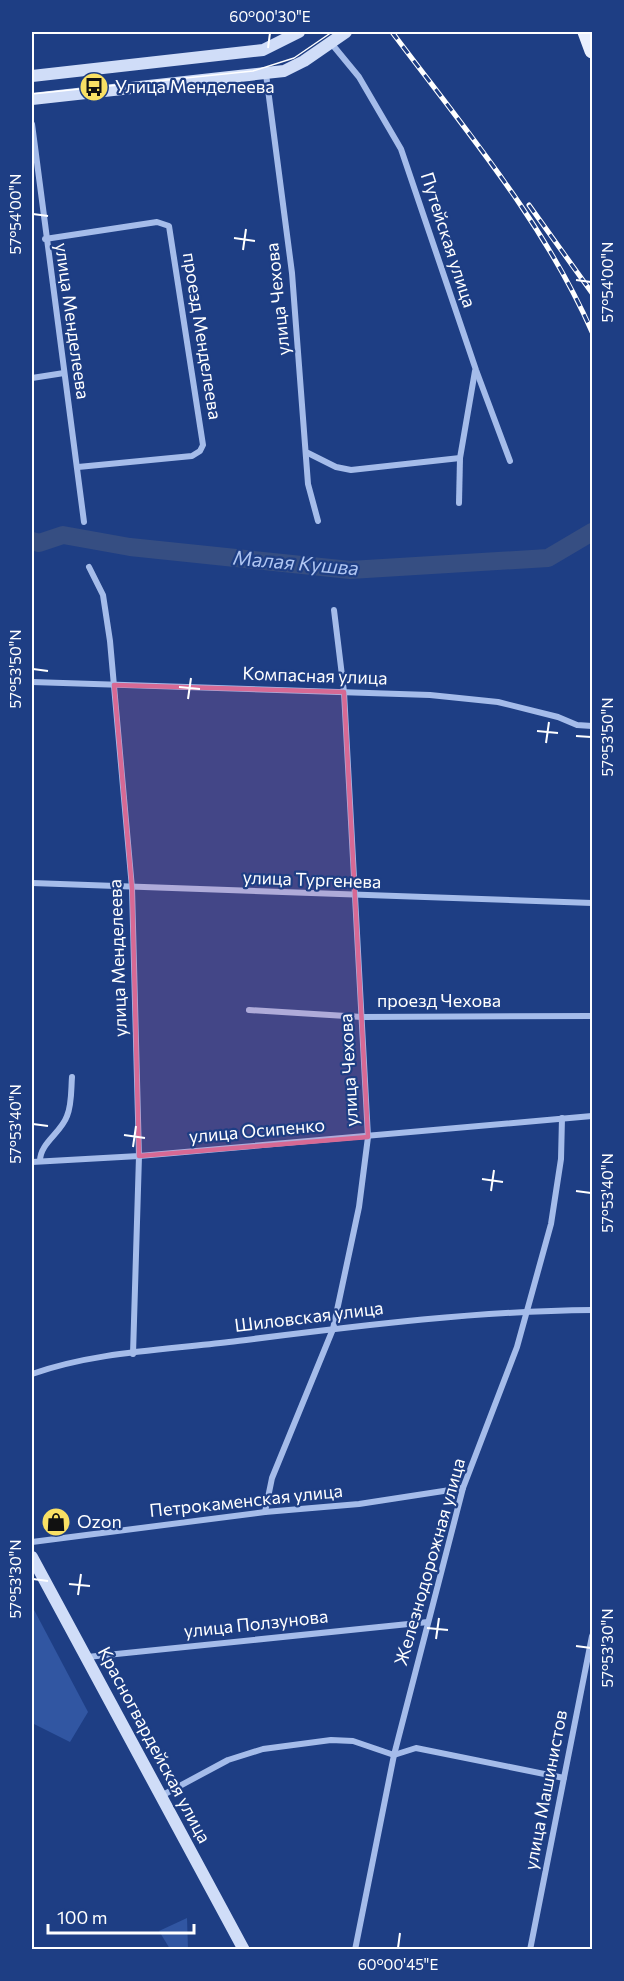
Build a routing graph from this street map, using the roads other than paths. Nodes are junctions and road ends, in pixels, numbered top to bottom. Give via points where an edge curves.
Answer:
1 (298, 32) edge
2 (346, 32) edge
3 (331, 43) junction
4 (266, 74) junction
5 (32, 76) edge
6 (32, 99) edge
7 (32, 124) edge
8 (45, 239) junction
9 (476, 370) junction
10 (64, 373) junction
11 (32, 378) edge
12 (308, 453) junction
13 (460, 458) junction
14 (510, 461) dead end
15 (78, 467) junction
16 (459, 502) dead end
17 (318, 521) dead end
18 (84, 522) dead end
19 (89, 567) dead end
20 (334, 610) dead end
21 (32, 682) edge
22 (114, 685) junction
23 (344, 692) junction
24 (592, 726) edge
25 (32, 883) edge
26 (132, 888) junction
27 (353, 896) junction
28 (592, 903) edge
29 (249, 1010) dead end
30 (592, 1016) edge
31 (362, 1017) junction
32 (72, 1077) dead end
33 (592, 1116) edge
34 (562, 1118) junction
35 (368, 1137) junction
36 (139, 1156) junction
37 (40, 1161) junction
38 (32, 1162) edge
39 (527, 1310) junction
40 (592, 1310) edge
41 (333, 1329) junction
42 (134, 1354) junction
43 (32, 1374) edge
44 (463, 1488) junction
45 (265, 1512) junction
46 (32, 1542) edge
47 (32, 1557) edge
48 (428, 1622) junction
49 (592, 1636) edge
50 (87, 1657) junction
51 (394, 1755) junction
52 (564, 1778) junction
53 (160, 1796) junction
54 (244, 1950) edge
55 (355, 1950) edge
56 (530, 1950) edge

1 - 5 main road via 262,50
2 - 3 main road
3 - 4 main road via 294,66
3 - 9 street, Путейская улица via 359,76 401,149
4 - 6 main road
4 - 12 street, улица Чехова
7 - 8 street, улица Менделеева
8 - 10 street, улица Менделеева
8 - 15 street, проезд Менделеева via 157,222 169,226 203,445 192,456
9 - 13 street
9 - 14 street, Путейская улица
10 - 11 street
10 - 15 street, улица Менделеева
12 - 13 street via 351,470
12 - 17 street, улица Чехова via 308,484
13 - 16 street
15 - 18 street, улица Менделеева
19 - 22 street, улица Менделеева via 103,595
20 - 23 street, улица Чехова
21 - 22 street, Компасная улица
22 - 23 street, Компасная улица
22 - 26 street, улица Менделеева
23 - 24 street, Компасная улица via 498,702
23 - 27 street, улица Чехова
25 - 26 street, улица Тургенева
26 - 27 street, улица Тургенева
26 - 36 street, улица Менделеева
27 - 28 street, улица Тургенева
27 - 31 street, улица Чехова
29 - 31 street, проезд Чехова
30 - 31 street, проезд Чехова
31 - 35 street, улица Чехова
32 - 37 street via 68,1114 44,1148
33 - 34 street, улица Осипенко
34 - 35 street, улица Осипенко
34 - 39 street, Железнодорожная улица via 557,1193
35 - 36 street, улица Осипенко
35 - 41 street, улица Чехова via 359,1208
36 - 37 street, улица Осипенко
36 - 42 street, улица Менделеева
37 - 38 street, улица Осипенко
39 - 40 street, Шиловская улица
39 - 41 street, Шиловская улица
39 - 44 street, Железнодорожная улица via 517,1347
41 - 42 street, Шиловская улица
41 - 45 street, улица Чехова via 272,1478
42 - 43 street, Шиловская улица via 53,1366
44 - 45 street, Петрокаменская улица via 360,1504
44 - 48 street, Железнодорожная улица
45 - 46 street, Петрокаменская улица
47 - 50 main road, Красногвардейская улица
48 - 50 street, улица Ползунова
48 - 51 street, Железнодорожная улица
49 - 52 street, улица Машинистов
50 - 53 main road, Красногвардейская улица
51 - 52 street via 416,1748
51 - 53 street via 353,1741 263,1749 228,1760
51 - 55 street, Железнодорожная улица
52 - 56 street, улица Машинистов
53 - 54 main road, Красногвардейская улица

